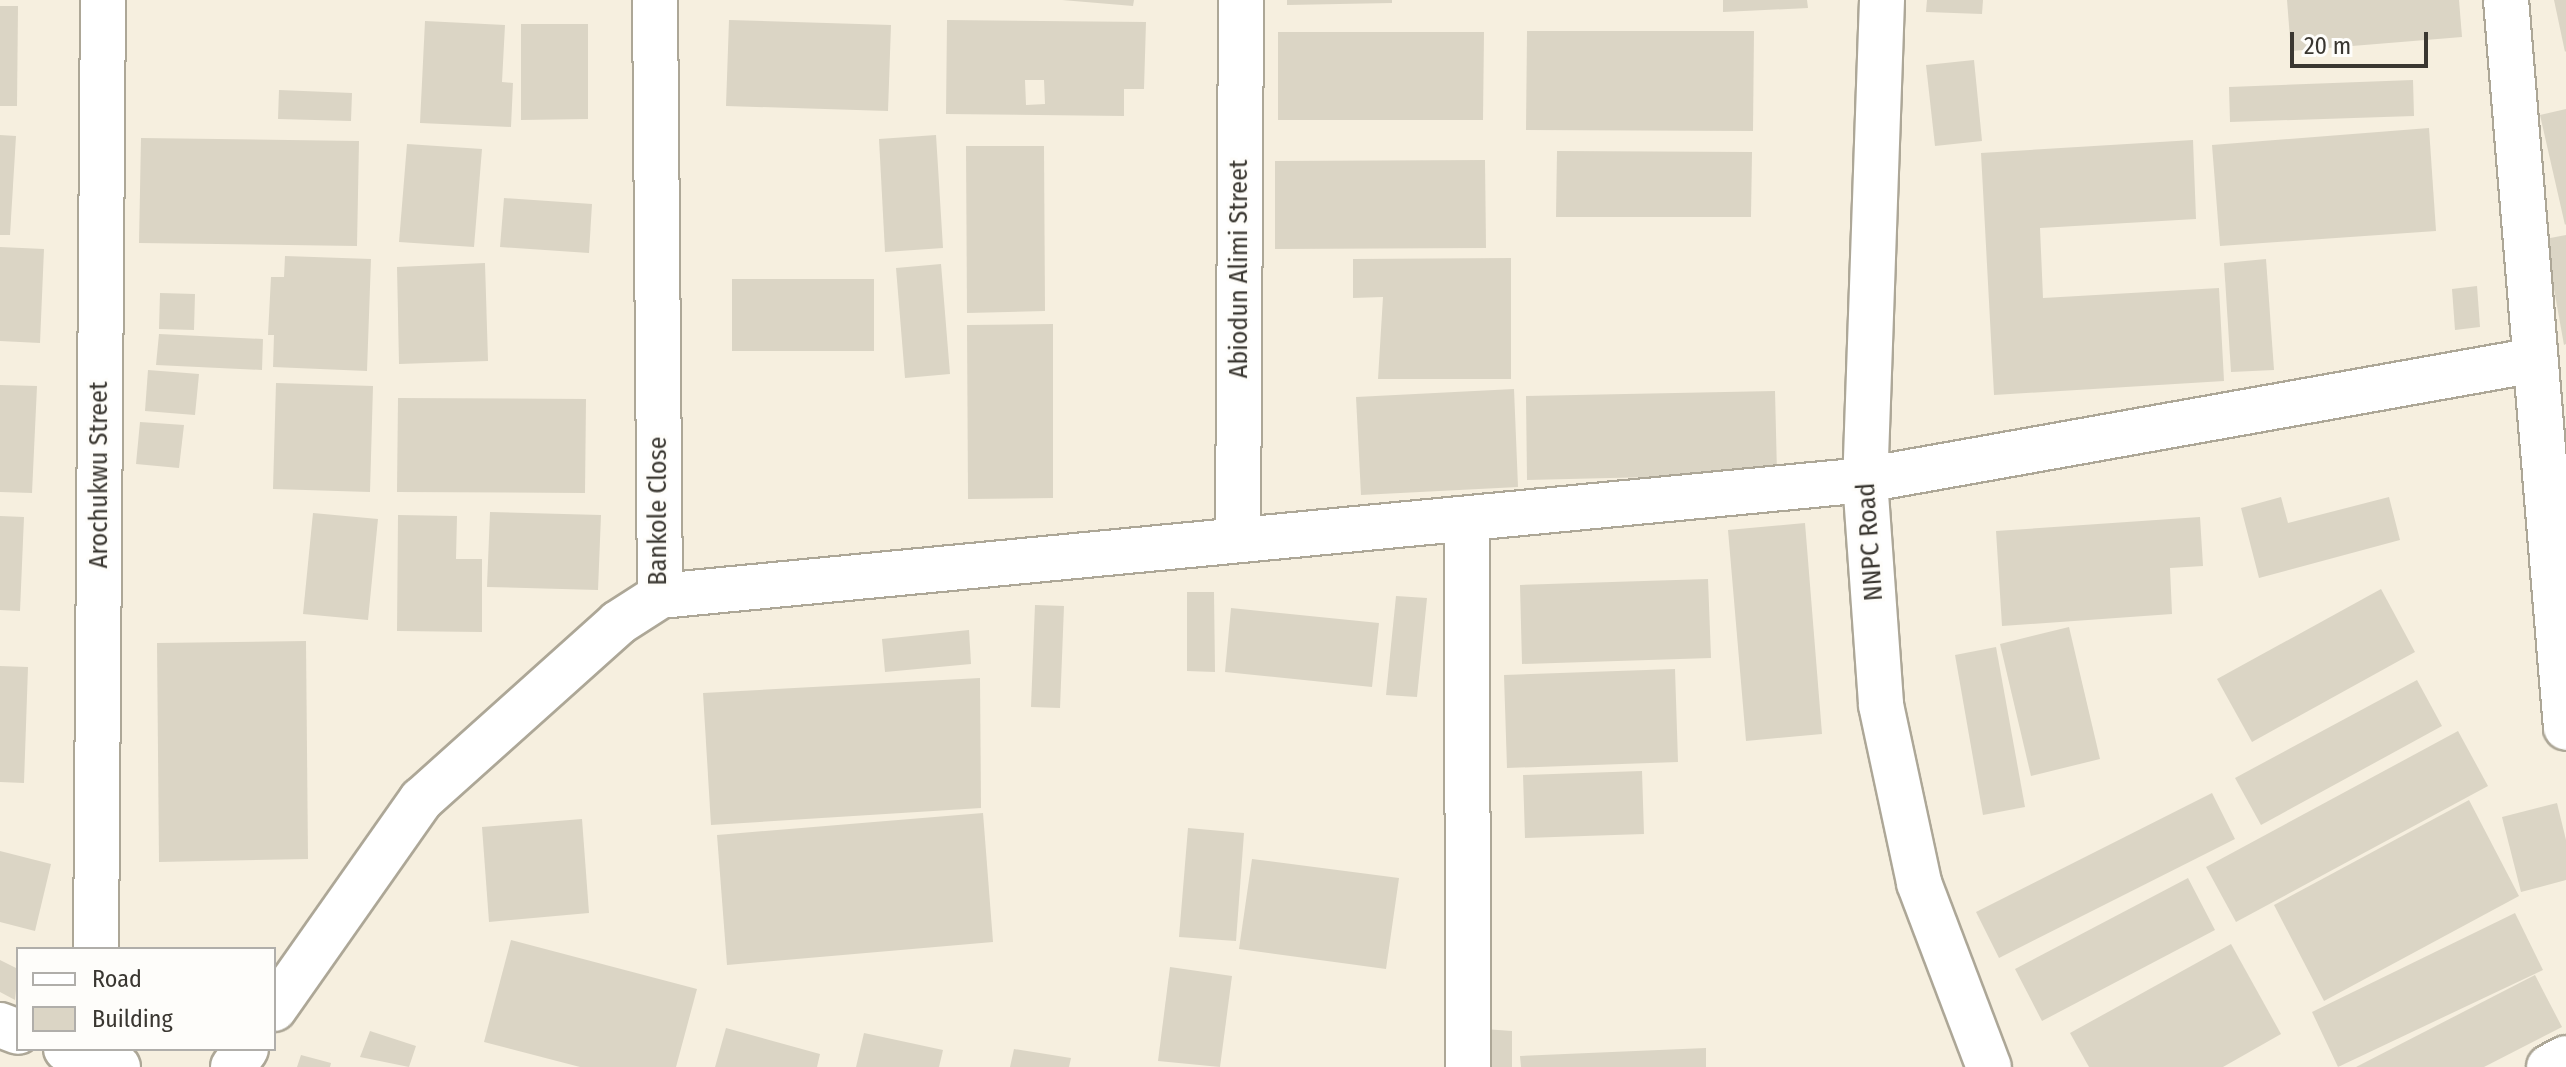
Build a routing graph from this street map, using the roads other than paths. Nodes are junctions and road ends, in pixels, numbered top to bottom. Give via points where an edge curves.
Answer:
1 (103, 0) edge
2 (655, 0) edge
3 (1241, 0) edge
4 (1882, 0) edge
5 (2506, 0) edge
6 (2535, 360) junction
7 (1865, 480) junction
8 (1467, 520) junction
9 (1238, 538) junction
10 (660, 596) junction
11 (2566, 728) edge
12 (96, 947) edge
13 (276, 1006) edge
14 (2566, 1058) edge
15 (1468, 1067) edge
16 (1989, 1067) edge
17 (2549, 1067) edge

1 - 12 street, Arochukwu Street
2 - 10 street, Bankole Close
3 - 9 street, Abiodun Alimi Street
4 - 7 street, NNPC Road
5 - 6 street
6 - 7 street
6 - 11 street
7 - 8 street
7 - 16 street, NNPC Road via 1881,705 1897,789 1919,883
8 - 9 street
8 - 15 street
9 - 10 street
10 - 13 street, Bankole Close via 618,623 421,800
14 - 17 street

